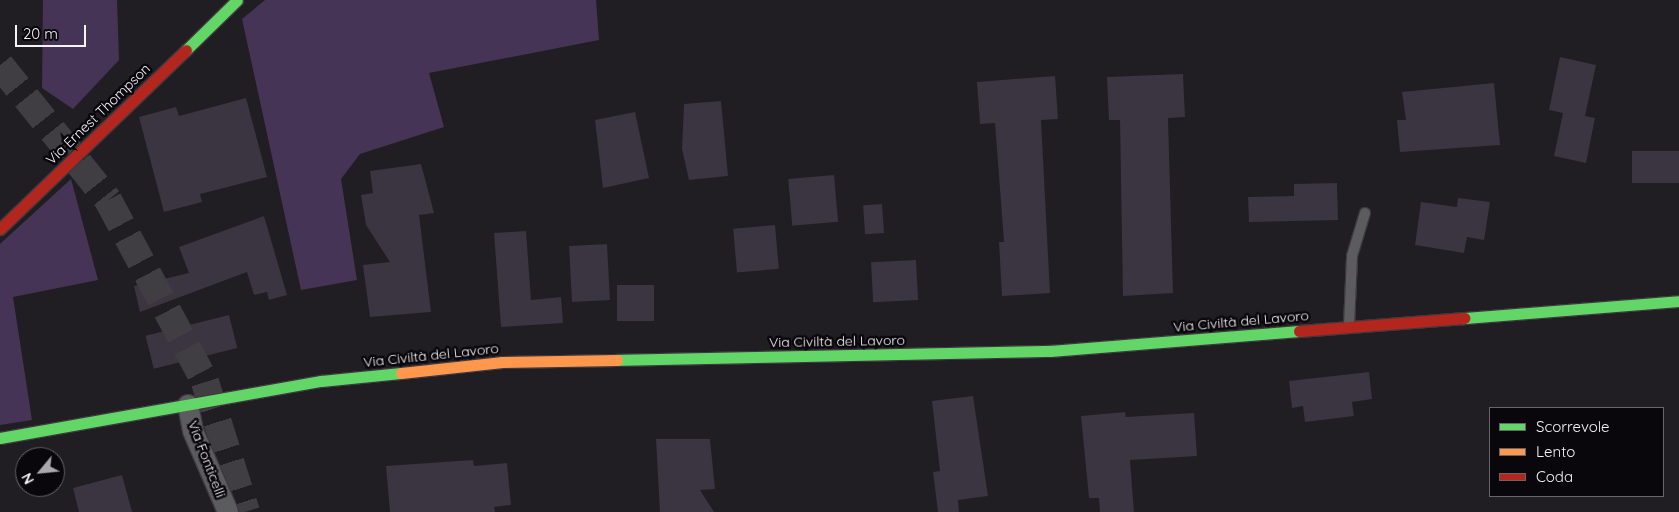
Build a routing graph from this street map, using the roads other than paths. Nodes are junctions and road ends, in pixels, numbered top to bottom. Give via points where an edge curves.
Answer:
1 (237, 0) edge
2 (1365, 213) dead end
3 (0, 229) edge
4 (1679, 301) edge
5 (1349, 327) junction
6 (188, 404) junction
7 (0, 438) edge
8 (228, 512) edge

1 - 3 main road, Via Ernest Thompson
2 - 5 lane via 1352,256
4 - 5 main road, Via Civiltà del Lavoro
5 - 6 main road, Via Civiltà del Lavoro via 1050,351 502,362 321,381
6 - 7 main road, Via Civiltà del Lavoro
6 - 8 street, Via Fonticelli via 194,431

